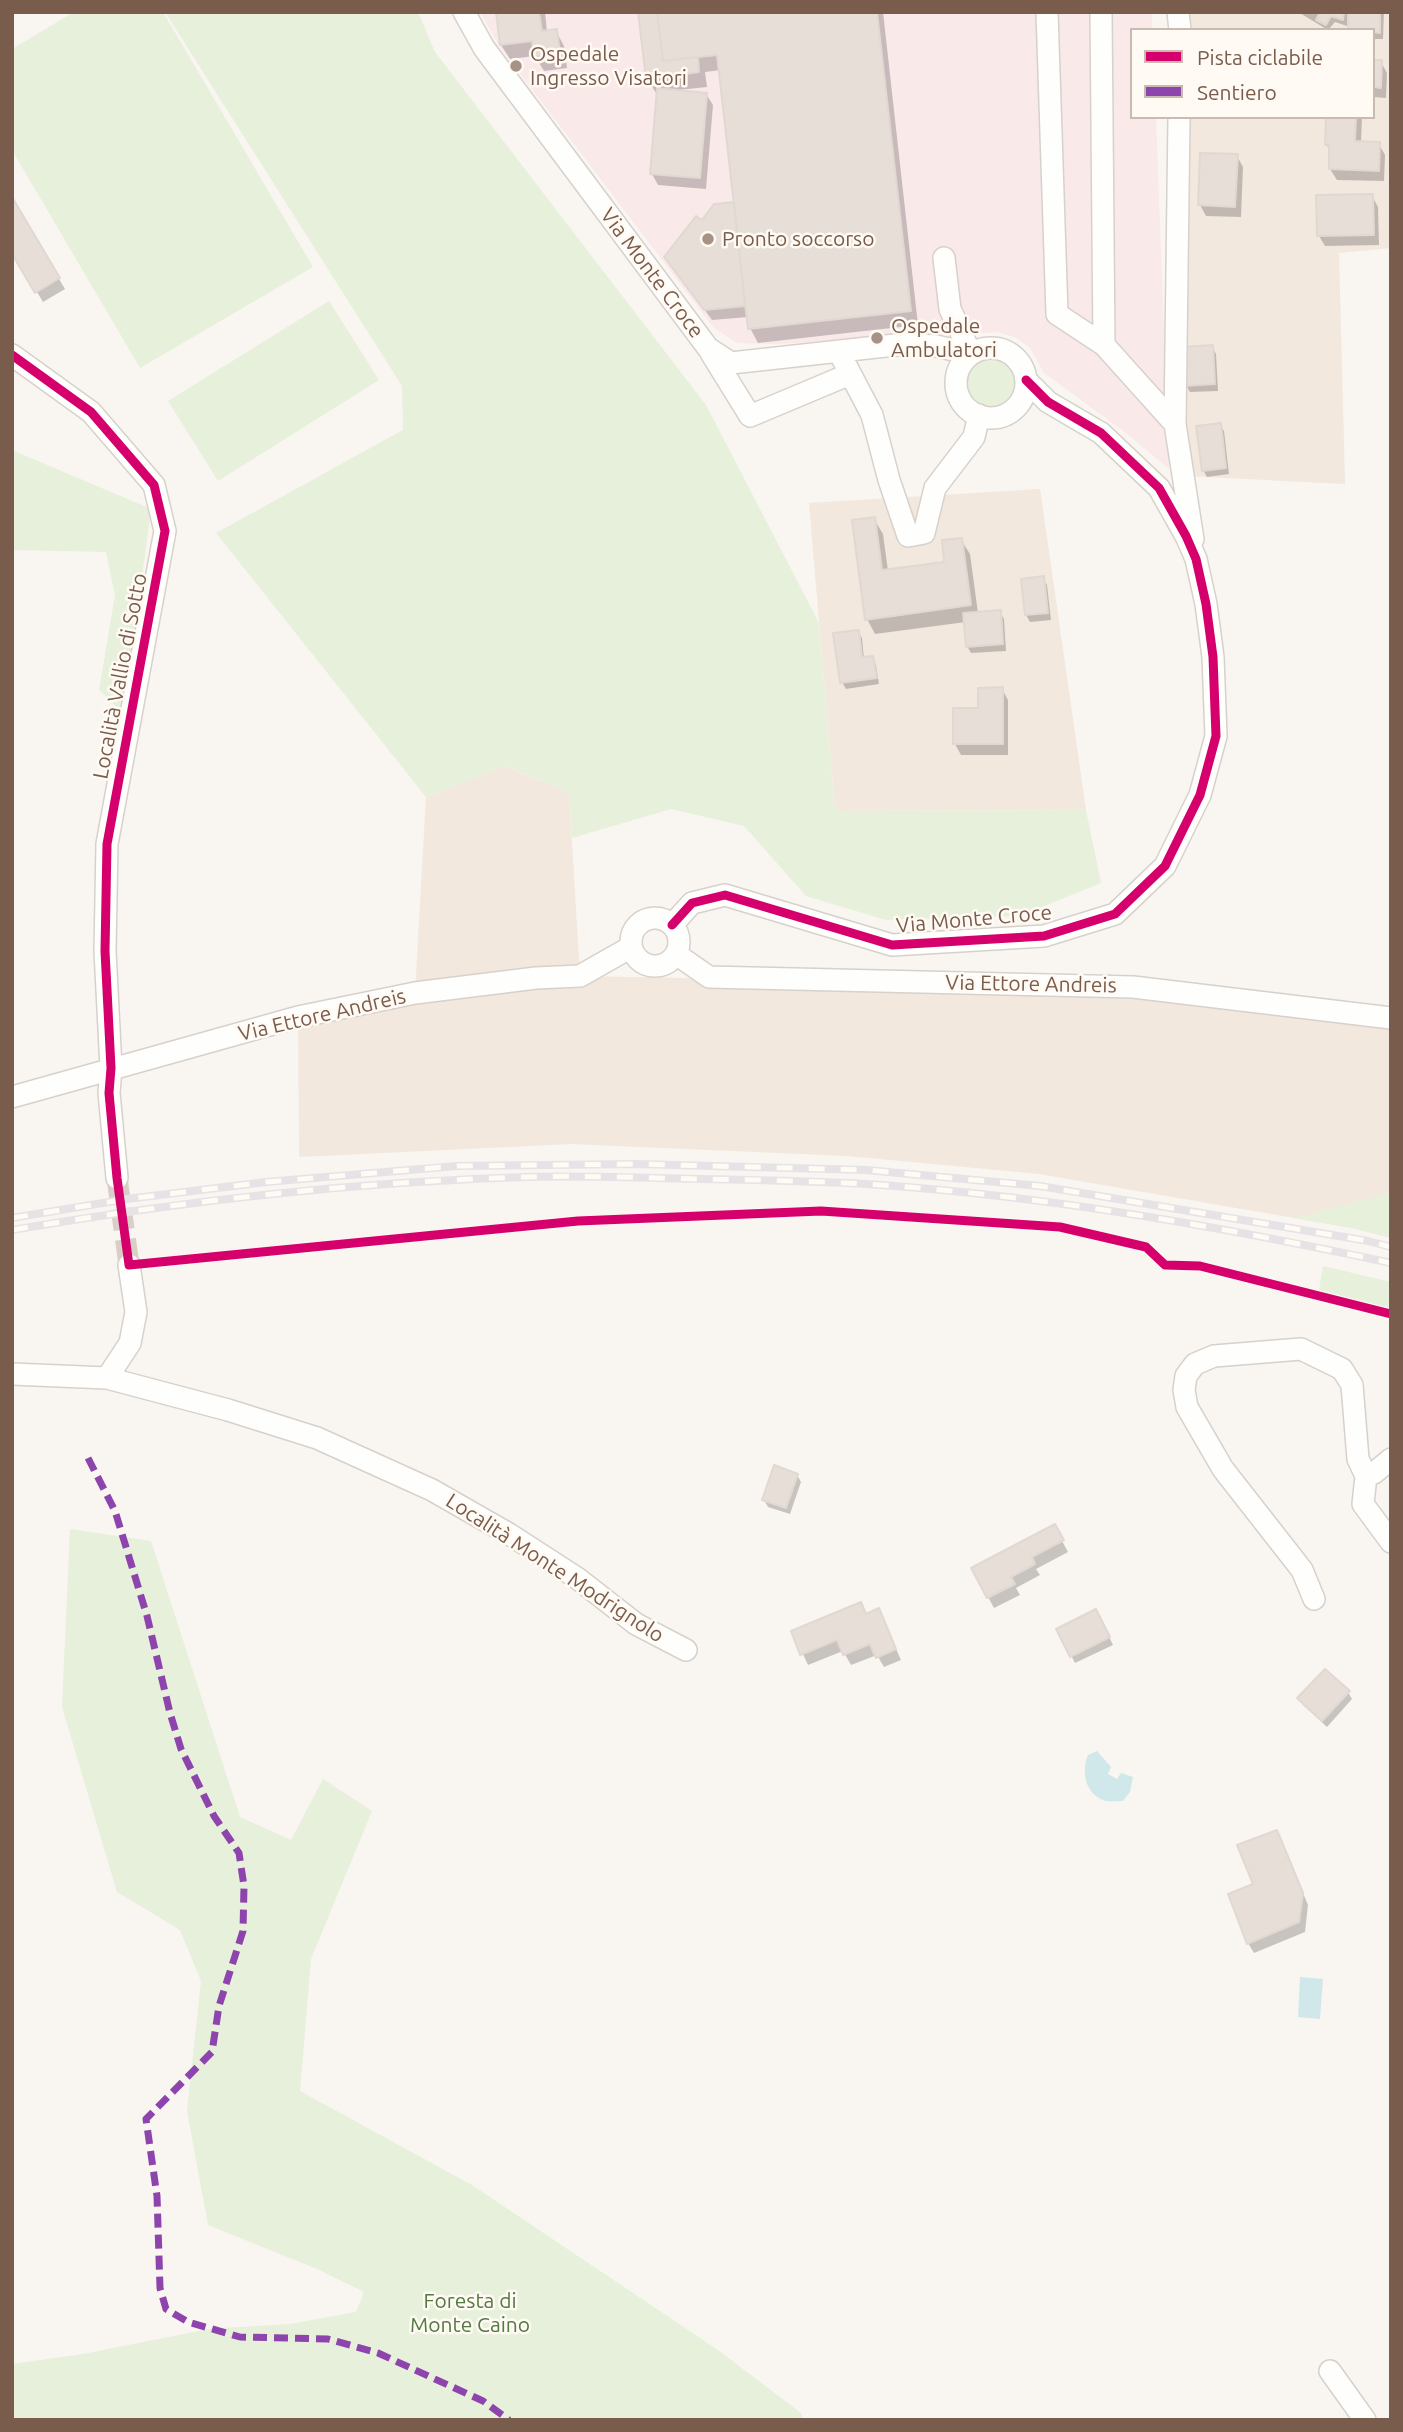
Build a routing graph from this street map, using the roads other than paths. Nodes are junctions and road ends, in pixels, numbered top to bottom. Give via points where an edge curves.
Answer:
1 (464, 12) edge
2 (1047, 12) edge
3 (1101, 12) edge
4 (1179, 119) edge
5 (944, 258) dead end
6 (1104, 345) junction
7 (936, 346) junction
8 (708, 348) junction
9 (839, 352) junction
10 (971, 354) junction
11 (12, 355) edge
12 (850, 374) junction
13 (957, 376) junction
14 (1026, 380) junction
15 (1020, 402) junction
16 (1048, 402) junction
17 (996, 419) junction
18 (1175, 424) junction
19 (1196, 559) junction
20 (672, 925) junction
21 (631, 947) junction
22 (676, 954) junction
23 (1391, 1018) edge
24 (110, 1068) junction
25 (12, 1097) edge
26 (117, 1178) tunnel mouth
27 (129, 1265) tunnel mouth
28 (12, 1374) edge
29 (107, 1378) junction
30 (1391, 1459) edge
31 (1366, 1476) junction
32 (1391, 1542) edge
33 (1314, 1599) dead end
34 (685, 1650) dead end
35 (1331, 2371) dead end
36 (1365, 2420) edge

1 - 8 street, Via Monte Croce via 484,48
2 - 6 street via 1057,314
3 - 6 street
4 - 18 street
5 - 10 street via 950,309
6 - 18 street
7 - 9 street, Via Monte Croce via 904,344
7 - 10 street, Via Monte Croce
7 - 13 street
8 - 9 street, Via Monte Croce via 731,363
8 - 12 street via 750,416
9 - 12 street
10 - 13 street
10 - 14 street via 981,349 1003,350 1020,363
11 - 24 street, Località Vallio di Sotto via 91,412 154,485 165,531 107,844
12 - 17 street via 872,415 908,536 924,533 935,488
13 - 17 street via 959,396 971,411
14 - 15 street
14 - 16 street, Via Monte Croce
15 - 16 street
15 - 17 street
16 - 19 street, Via Monte Croce via 1101,433 1159,488
18 - 19 street
19 - 20 street, Via Monte Croce via 1213,657 1216,736 1200,795 1165,866 1115,914 1044,936 892,945 725,895 692,903
20 - 21 street via 656,918 639,923
20 - 22 street via 678,934
21 - 22 street via 635,956 651,966
21 - 24 street, Via Ettore Andreis via 580,976 415,993 298,1017
22 - 23 street, Via Ettore Andreis via 709,977 1133,987
24 - 25 street, Via Ettore Andreis
24 - 26 street, Località Vallio di Sotto
27 - 29 street via 136,1312 130,1343
28 - 29 street, Località Monte Modrignolo
29 - 34 street, Località Monte Modrignolo via 317,1438 432,1490 509,1534 636,1623
30 - 31 street
31 - 32 street via 1363,1504
31 - 33 street via 1358,1459 1352,1385 1342,1369 1301,1349 1214,1356 1195,1364 1186,1376 1186,1407 1223,1468 1302,1570
35 - 36 street

